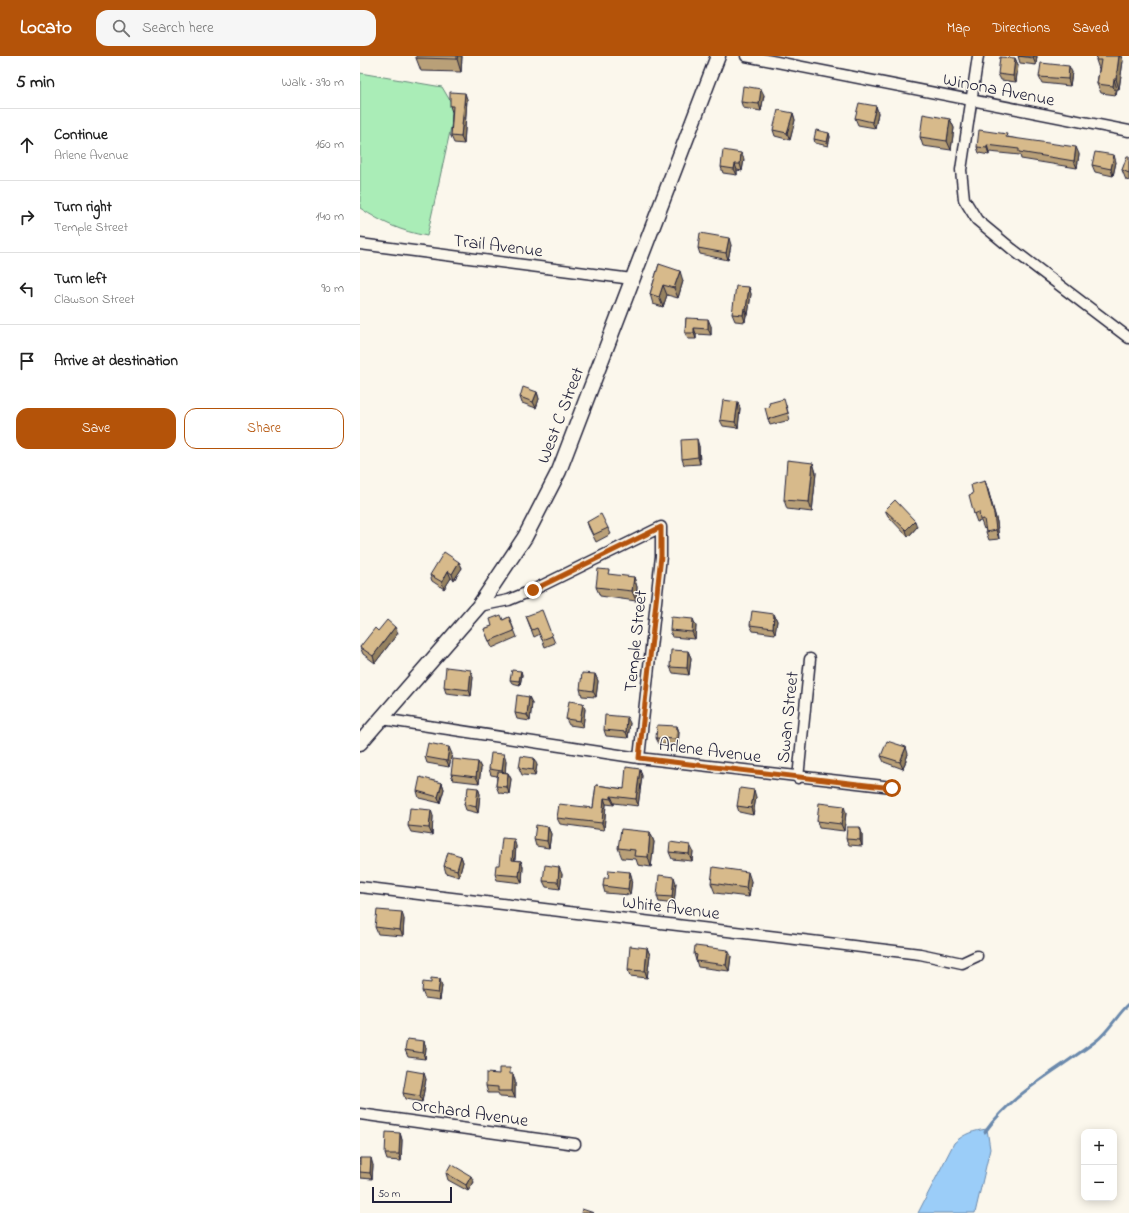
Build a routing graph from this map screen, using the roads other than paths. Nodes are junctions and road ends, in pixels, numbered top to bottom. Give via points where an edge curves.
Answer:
1 (718, 56) edge
2 (746, 56) edge
3 (978, 56) edge
4 (972, 101) junction
5 (1129, 131) edge
6 (360, 244) edge
7 (632, 279) junction
8 (1129, 338) edge
9 (479, 606) junction
10 (810, 659) dead end
11 (382, 720) junction
12 (360, 744) edge
13 (639, 758) junction
14 (798, 778) junction
15 (892, 788) dead end
16 (360, 886) edge
17 (977, 956) dead end
18 (360, 1114) edge
19 (574, 1144) dead end

1 - 7 main road, West C Street
2 - 4 street, Winona Avenue
3 - 4 street
4 - 5 street, Winona Avenue
4 - 8 street via 961,170 964,199 977,220
6 - 7 street, Trail Avenue
7 - 9 main road, West C Street via 559,471 525,537
9 - 11 main road, West C Street
9 - 13 street, Temple Street via 509,600 533,590 661,527 661,556
10 - 14 street, Swan Street
11 - 12 main road, West C Street
11 - 13 street, Arlene Avenue
13 - 14 street, Arlene Avenue
14 - 15 street, Arlene Avenue
16 - 17 street, White Avenue via 912,953 962,963
18 - 19 street, Orchard Avenue

